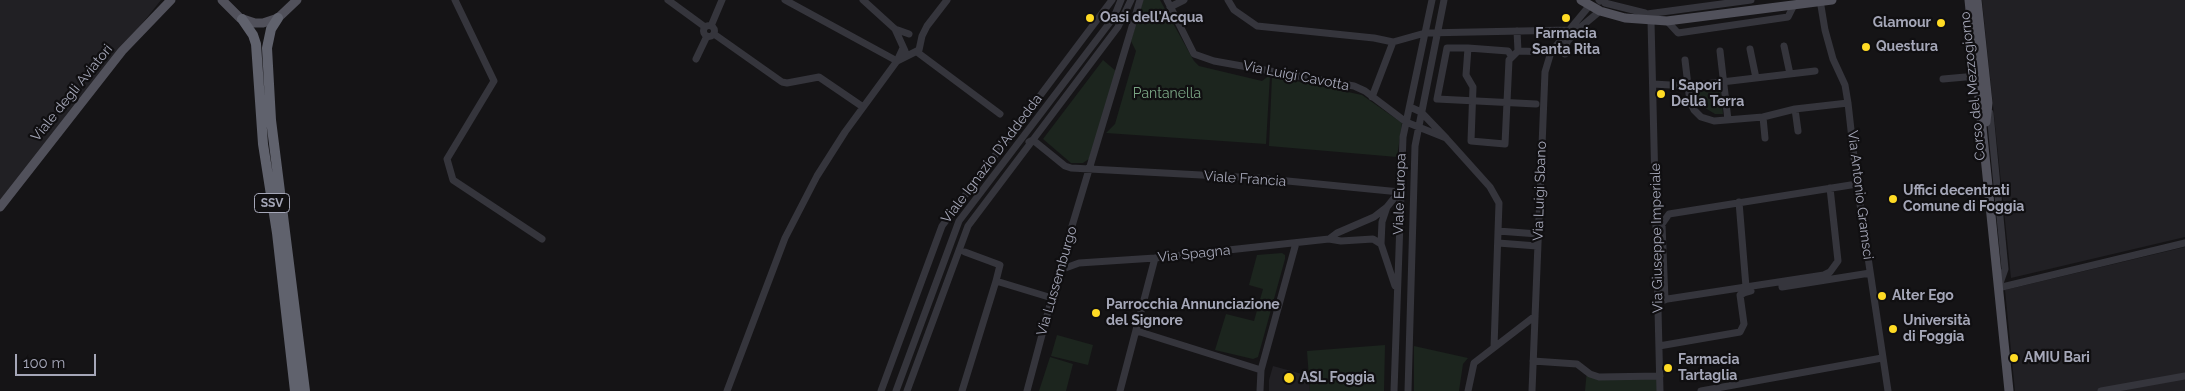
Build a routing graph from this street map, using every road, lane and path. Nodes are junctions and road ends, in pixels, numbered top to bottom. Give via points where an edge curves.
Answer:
1 (171, 0) edge
2 (222, 0) edge
3 (298, 0) edge
4 (455, 0) edge
5 (668, 0) edge
6 (722, 0) edge
7 (785, 0) edge
8 (863, 0) edge
9 (947, 0) edge
10 (1112, 0) edge
11 (1121, 0) edge
12 (1131, 0) edge
13 (1140, 0) edge
14 (1184, 0) edge
15 (1228, 0) edge
16 (1432, 0) edge
17 (1444, 0) edge
18 (1581, 0) edge
19 (1751, 0) edge
20 (1755, 0) edge
21 (1832, 0) edge
22 (1969, 0) edge
23 (1977, 0) edge
24 (1821, 1) edge
25 (1169, 3) edge
26 (1601, 4) edge
27 (1590, 5) junction
28 (1794, 5) junction
29 (1757, 10) junction
30 (1649, 17) junction
31 (278, 18) junction
32 (242, 19) junction
33 (933, 19) junction
34 (1668, 21) junction
35 (708, 26) junction
36 (895, 29) junction
37 (1569, 30) junction
38 (1516, 31) junction
39 (1425, 33) junction
40 (1438, 33) junction
41 (911, 34) junction
42 (710, 35) junction
43 (922, 42) junction
44 (1393, 42) junction
45 (903, 46) junction
46 (1784, 46) dead end
47 (1468, 48) junction
48 (1750, 49) dead end
49 (1720, 51) dead end
50 (915, 52) junction
51 (1551, 52) junction
52 (1515, 54) junction
53 (1564, 54) dead end
54 (696, 58) dead end
55 (1685, 60) dead end
56 (897, 61) junction
57 (1814, 71) dead end
58 (1790, 74) junction
59 (1977, 76) junction
60 (1756, 78) junction
61 (1942, 79) dead end
62 (1723, 82) junction
63 (1653, 84) junction
64 (1688, 86) junction
65 (1372, 97) junction
66 (1472, 101) junction
67 (1507, 102) junction
68 (1848, 103) junction
69 (1988, 103) junction
70 (1536, 104) dead end
71 (863, 107) junction
72 (1410, 107) junction
73 (1795, 109) junction
74 (1421, 112) junction
75 (1000, 114) dead end
76 (1763, 117) junction
77 (1728, 120) junction
78 (1406, 122) junction
79 (1418, 128) junction
80 (1798, 131) dead end
81 (1024, 134) junction
82 (1446, 138) junction
83 (1765, 138) dead end
84 (1985, 138) junction
85 (1033, 140) junction
86 (1090, 171) junction
87 (1996, 177) junction
88 (1857, 184) junction
89 (1830, 188) junction
90 (1400, 192) junction
91 (1738, 202) junction
92 (0, 207) edge
93 (1387, 207) junction
94 (1498, 231) junction
95 (1538, 234) junction
96 (1329, 239) junction
97 (542, 240) dead end
98 (1296, 243) junction
99 (1498, 243) junction
100 (2185, 243) edge
101 (1381, 244) junction
102 (1537, 246) junction
103 (965, 252) dead end
104 (1156, 258) junction
105 (1060, 270) junction
106 (1870, 273) junction
107 (996, 281) junction
108 (1746, 287) junction
109 (1998, 288) junction
110 (1397, 290) junction
111 (932, 291) junction
112 (942, 294) junction
113 (1052, 298) junction
114 (1662, 300) junction
115 (1535, 316) junction
116 (1137, 331) junction
117 (1659, 346) junction
118 (1395, 347) junction
119 (1494, 347) junction
120 (1410, 348) junction
121 (1882, 358) junction
122 (1533, 361) junction
123 (1261, 370) junction
124 (1660, 376) junction
125 (2185, 376) edge
126 (1751, 383) junction
127 (295, 391) edge
128 (305, 391) edge
129 (727, 391) edge
130 (881, 391) edge
131 (896, 391) edge
132 (907, 391) edge
133 (962, 391) edge
134 (1027, 391) edge
135 (1120, 391) edge
136 (1260, 391) edge
137 (1394, 391) edge
138 (1408, 391) edge
139 (1468, 391) edge
140 (1532, 391) edge
141 (1660, 391) edge
142 (1701, 391) edge
143 (1739, 391) edge
144 (1747, 391) edge
145 (1888, 391) edge
146 (2009, 391) edge
147 (2101, 391) edge

1 - 92 main road, Viale degli Aviatori via 122,51
2 - 32 main road
3 - 31 main road
4 - 97 street via 494,81 447,159 453,180
5 - 35 street
6 - 35 street
7 - 56 street
8 - 36 street
9 - 33 street
10 - 130 street, Viale Ignazio D'Addedda via 942,226
11 - 81 street, Viale Ignazio D'Addedda via 1114,17
12 - 85 street, Viale Ignazio D'Addedda via 1118,27
13 - 86 street, Via Lussemburgo
14 - 25 street
15 - 44 street via 1234,10 1257,26
16 - 39 street, Viale Europa
17 - 40 street, Viale Europa
18 - 27 main road
19 - 30 street
20 - 29 street
21 - 24 main road
22 - 59 main road, Corso del Mezzogiorno
23 - 69 main road, Corso del Mezzogiorno
24 - 28 main road
24 - 68 street, Via Antonio Gramsci via 1825,30 1845,85
25 - 65 street, Via Luigi Cavotta via 1194,54 1354,86
26 - 27 main road
26 - 30 main road via 1625,18
26 - 53 street via 1567,42
27 - 37 street, Via Luigi Sbano
28 - 29 main road
28 - 34 street via 1788,17 1678,33
29 - 34 main road
30 - 34 main road
30 - 63 street, Via Giuseppe Imperiale
31 - 32 main road via 263,23
31 - 128 highway, SSV via 271,29 267,48 271,120
32 - 127 highway, SSV via 256,44 263,144
33 - 41 street
33 - 43 street via 924,32
35 - 42 street via 715,30
36 - 41 street
36 - 45 street
37 - 38 street
37 - 51 street, Via Luigi Sbano
38 - 40 street
38 - 52 street
39 - 40 street
39 - 44 street
39 - 72 street, Viale Europa
40 - 74 street, Viale Europa
41 - 43 street
41 - 45 street via 904,37
42 - 54 street
42 - 71 street via 782,82 819,77
43 - 50 street via 921,48
44 - 65 street
45 - 50 street via 907,52
45 - 56 street
46 - 58 street
47 - 52 street
47 - 66 street via 1466,75 1473,86
47 - 66 street via 1447,48 1437,99
48 - 60 street
49 - 62 street
50 - 56 street
50 - 75 street
51 - 52 street
51 - 95 street, Via Luigi Sbano via 1545,72
52 - 67 street via 1509,60
55 - 64 street
56 - 71 street
57 - 58 street
58 - 60 street
59 - 61 street
59 - 84 main road, Corso del Mezzogiorno
60 - 62 street
62 - 64 street
62 - 77 street
63 - 64 street
63 - 114 street, Via Giuseppe Imperiale
64 - 77 street via 1690,102 1702,117 1714,121
65 - 78 street, Via Luigi Cavotta
66 - 67 street
66 - 67 street via 1471,141 1505,144
67 - 70 street
68 - 73 street
68 - 88 street, Via Antonio Gramsci
69 - 84 main road
69 - 87 street, Corso del Mezzogiorno
71 - 129 street via 823,165 785,238
72 - 74 street
72 - 78 street, Viale Europa
73 - 76 street
73 - 80 street
74 - 79 street, Viale Europa
74 - 82 street
76 - 77 street
76 - 83 street
78 - 79 street, Via Luigi Cavotta
78 - 90 street, Viale Europa
79 - 82 street, Via Luigi Cavotta
79 - 120 street, Viale Europa
81 - 85 street, Viale Francia via 1026,141
81 - 111 street, Viale Ignazio D'Addedda via 959,221
82 - 94 street via 1496,195 1499,203
84 - 87 street
84 - 109 main road, Corso del Mezzogiorno
85 - 86 street, Viale Francia via 1065,166
85 - 112 street, Viale Ignazio D'Addedda via 968,226
86 - 90 street, Viale Francia via 1257,178
86 - 105 street, Via Lussemburgo
87 - 109 street, Corso del Mezzogiorno via 2004,269
88 - 89 street
88 - 106 street, Via Antonio Gramsci
89 - 91 street
89 - 108 street via 1838,254 1836,267 1824,275
90 - 93 street, Via Spagna
90 - 110 street, Viale Europa
91 - 108 street
91 - 114 street via 1674,212 1665,218 1662,224
93 - 96 street, Via Spagna
93 - 101 street via 1382,222
94 - 95 street
94 - 99 street
95 - 102 street, Via Luigi Sbano
96 - 98 street, Via Spagna
96 - 101 street, Via Spagna via 1373,239
98 - 104 street, Via Spagna
98 - 123 street
99 - 102 street
99 - 119 street
100 - 109 street
101 - 110 street
102 - 115 street, Via Luigi Sbano
103 - 107 street via 1000,265
104 - 105 street, Via Spagna via 1079,263
104 - 116 street
105 - 113 street, Via Lussemburgo
106 - 117 street via 1744,292 1740,295 1744,324 1740,332
106 - 121 street, Via Antonio Gramsci
107 - 113 street
107 - 133 street
108 - 114 street
109 - 146 main road, Corso del Mezzogiorno
110 - 118 street, Viale Europa
111 - 112 street
111 - 131 street, Viale Ignazio D'Addedda
112 - 132 street, Viale Ignazio D'Addedda
113 - 134 street, Via Lussemburgo
114 - 117 street, Via Giuseppe Imperiale
115 - 119 street
115 - 122 street, Via Luigi Sbano
116 - 123 street
116 - 135 street
117 - 124 street, Via Giuseppe Imperiale
118 - 120 street
118 - 137 street, Viale Europa
119 - 139 street via 1474,363
120 - 138 street, Viale Europa
121 - 126 street
121 - 145 street, Via Antonio Gramsci
122 - 124 street via 1577,364 1599,377
122 - 140 street, Via Luigi Sbano
123 - 136 street
124 - 141 street, Via Giuseppe Imperiale
125 - 147 street
126 - 142 street
126 - 143 street
126 - 144 street

